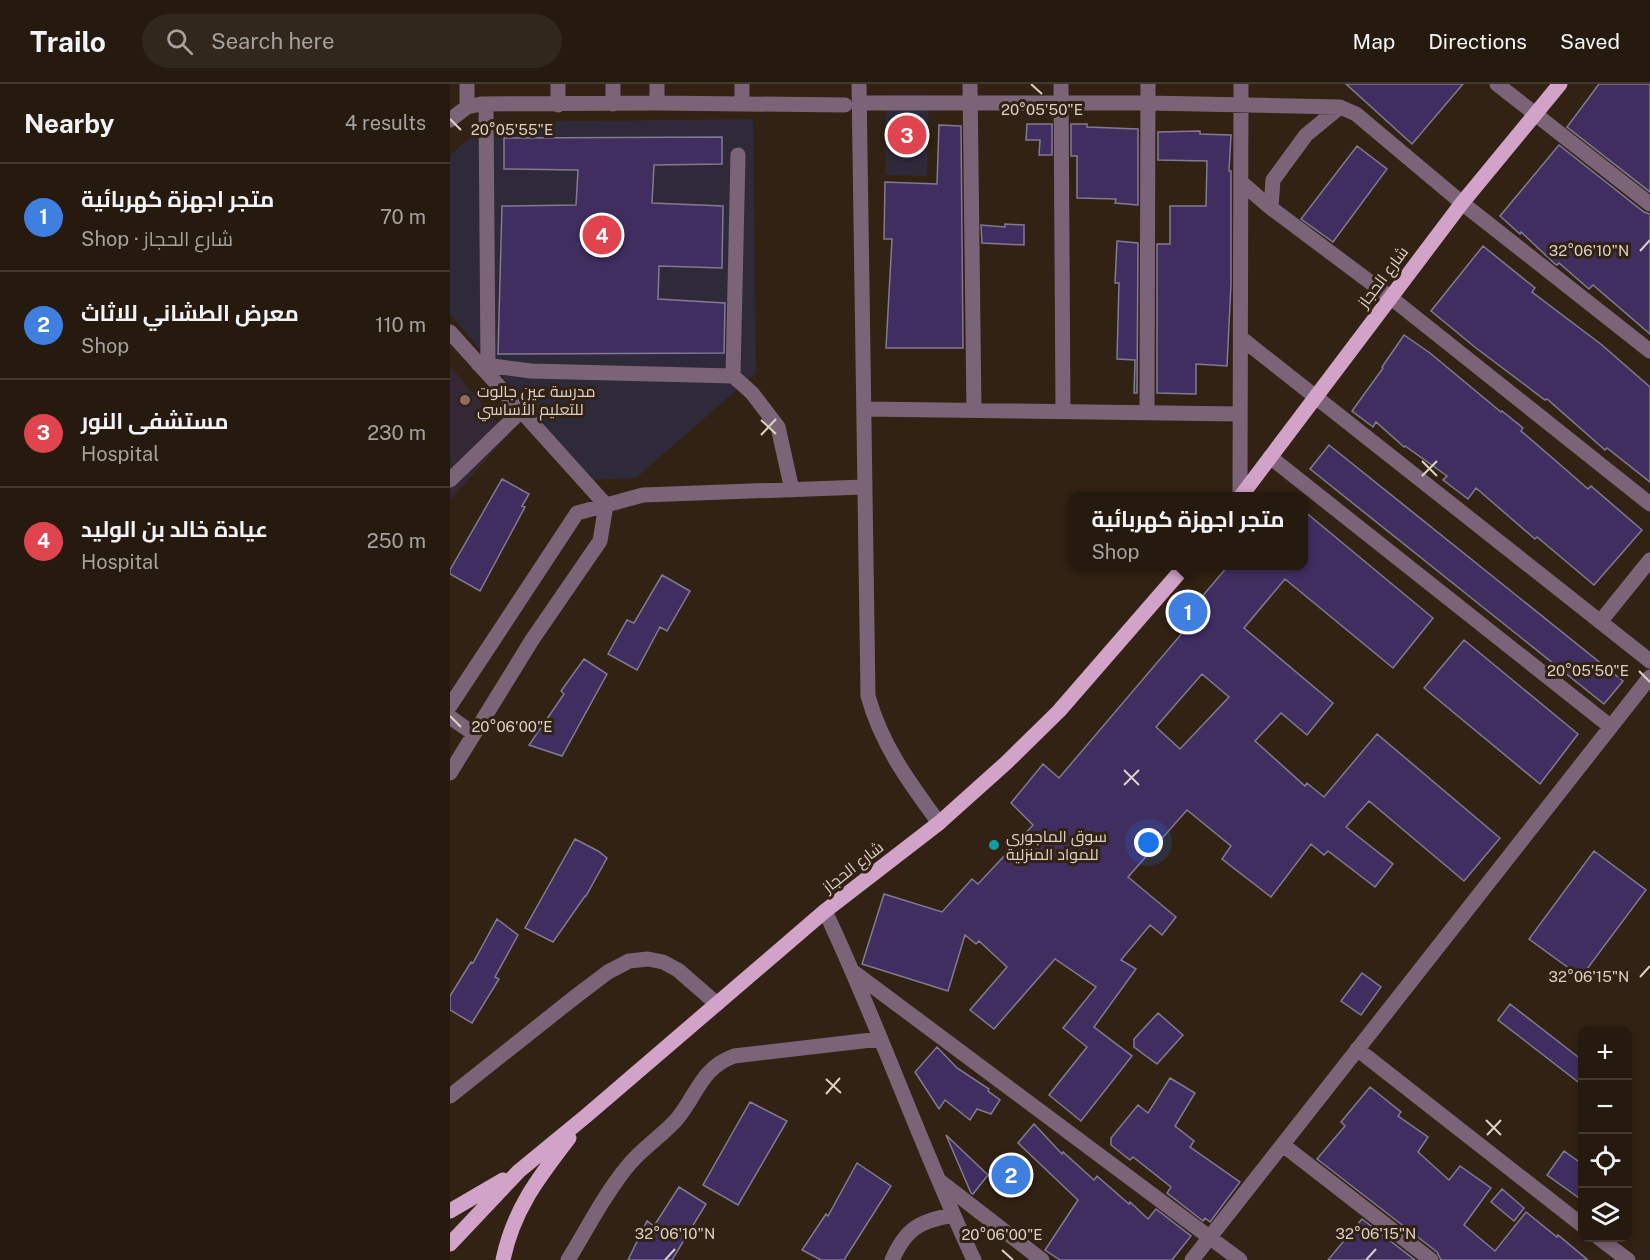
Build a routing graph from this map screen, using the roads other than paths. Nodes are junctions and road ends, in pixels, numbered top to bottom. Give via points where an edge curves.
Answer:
1 (467, 84) edge
2 (558, 84) edge
3 (613, 84) edge
4 (657, 84) edge
5 (742, 84) edge
6 (859, 84) edge
7 (970, 84) edge
8 (1061, 84) edge
9 (1148, 84) edge
10 (1241, 84) edge
11 (1497, 84) edge
12 (1560, 84) edge
13 (971, 102) junction
14 (657, 103) junction
15 (742, 103) junction
16 (1061, 103) junction
17 (1148, 103) junction
18 (486, 104) junction
19 (613, 104) junction
20 (852, 104) junction
21 (1241, 104) junction
22 (558, 105) junction
23 (467, 107) junction
24 (1340, 107) junction
25 (1534, 114) junction
26 (450, 120) edge
27 (738, 155) dead end
28 (1242, 183) junction
29 (1462, 203) junction
30 (1650, 204) edge
31 (1271, 207) junction
32 (1390, 297) junction
33 (450, 332) edge
34 (1241, 338) junction
35 (1650, 351) edge
36 (483, 365) junction
37 (733, 376) junction
38 (1315, 396) junction
39 (864, 409) junction
40 (974, 410) junction
41 (521, 411) junction
42 (1064, 411) junction
43 (1147, 413) junction
44 (1239, 414) junction
45 (1270, 457) junction
46 (450, 480) edge
47 (864, 488) junction
48 (792, 490) junction
49 (1240, 492) edge
50 (1243, 492) edge
51 (1650, 504) edge
52 (606, 505) junction
53 (1650, 560) edge
54 (1182, 570) edge
55 (1600, 622) junction
56 (1650, 661) edge
57 (1650, 677) edge
58 (450, 705) edge
59 (450, 717) edge
60 (1611, 727) junction
61 (474, 734) junction
62 (450, 773) edge
63 (939, 823) junction
64 (825, 911) junction
65 (855, 973) junction
66 (717, 1004) junction
67 (880, 1039) junction
68 (1357, 1049) junction
69 (450, 1096) edge
70 (586, 1116) junction
71 (1283, 1145) junction
72 (519, 1171) junction
73 (938, 1180) junction
74 (450, 1211) edge
75 (953, 1215) junction
76 (1578, 1222) edge
77 (1210, 1237) junction
78 (1604, 1242) edge
79 (450, 1244) edge
80 (503, 1260) edge
81 (568, 1260) edge
82 (892, 1260) edge
83 (974, 1260) edge
84 (1042, 1260) edge
85 (1192, 1260) edge
86 (1240, 1260) edge
87 (1431, 1260) edge
88 (1628, 1260) edge

1 - 23 street
2 - 22 street
3 - 19 street
4 - 14 street
5 - 15 street
6 - 20 street
7 - 13 street
8 - 16 street
9 - 17 street
10 - 21 street
11 - 25 street
12 - 25 main road, شارع الحجاز
13 - 16 street
13 - 20 street
13 - 40 street
14 - 15 street
14 - 19 street
15 - 20 street
16 - 17 street
16 - 42 street
17 - 21 street
17 - 43 street
18 - 22 street
18 - 23 street
18 - 36 street
19 - 22 street
20 - 39 street
21 - 24 street
21 - 28 street
23 - 26 street
24 - 29 street via 1356,114
24 - 31 street via 1305,135 1273,180
25 - 29 main road, شارع الحجاز
25 - 30 street
27 - 37 street
28 - 31 street
28 - 34 street
29 - 32 main road, شارع الحجاز
29 - 35 street
31 - 32 street
32 - 38 main road, شارع الحجاز
32 - 51 street
33 - 36 street
34 - 38 street
34 - 44 street
36 - 37 street via 531,371
36 - 41 street
37 - 48 street via 778,427
38 - 45 main road, شارع الحجاز
38 - 55 street
39 - 40 street
39 - 47 street
40 - 42 street
41 - 46 street
41 - 52 street
42 - 43 street
43 - 44 street
44 - 49 street
45 - 50 main road, شارع الحجاز
45 - 60 street
47 - 48 street
47 - 63 street via 867,696 888,750
48 - 52 street via 643,495
52 - 58 street via 577,513
52 - 61 street via 600,541
53 - 55 street
54 - 63 main road, شارع الحجاز via 1059,711
55 - 56 street
57 - 60 street
59 - 61 street
60 - 68 street
61 - 62 street
63 - 64 main road, شارع الحجاز
64 - 65 street
64 - 66 main road, شارع الحجاز
65 - 67 street
65 - 77 street
66 - 69 street via 663,962 629,961 608,972
66 - 70 main road, شارع الحجاز
67 - 73 street
67 - 81 street via 734,1056 715,1066 696,1086 677,1118 628,1166
68 - 71 street
68 - 76 street
70 - 72 main road, شارع الحجاز
70 - 80 main road via 538,1178 515,1216
71 - 77 street
71 - 87 street
72 - 74 main road, شارع الحجاز
72 - 79 main road, شارع الحجاز
73 - 75 street
73 - 84 street
75 - 82 street via 913,1228
75 - 83 street
77 - 85 street
77 - 86 street
78 - 88 street

